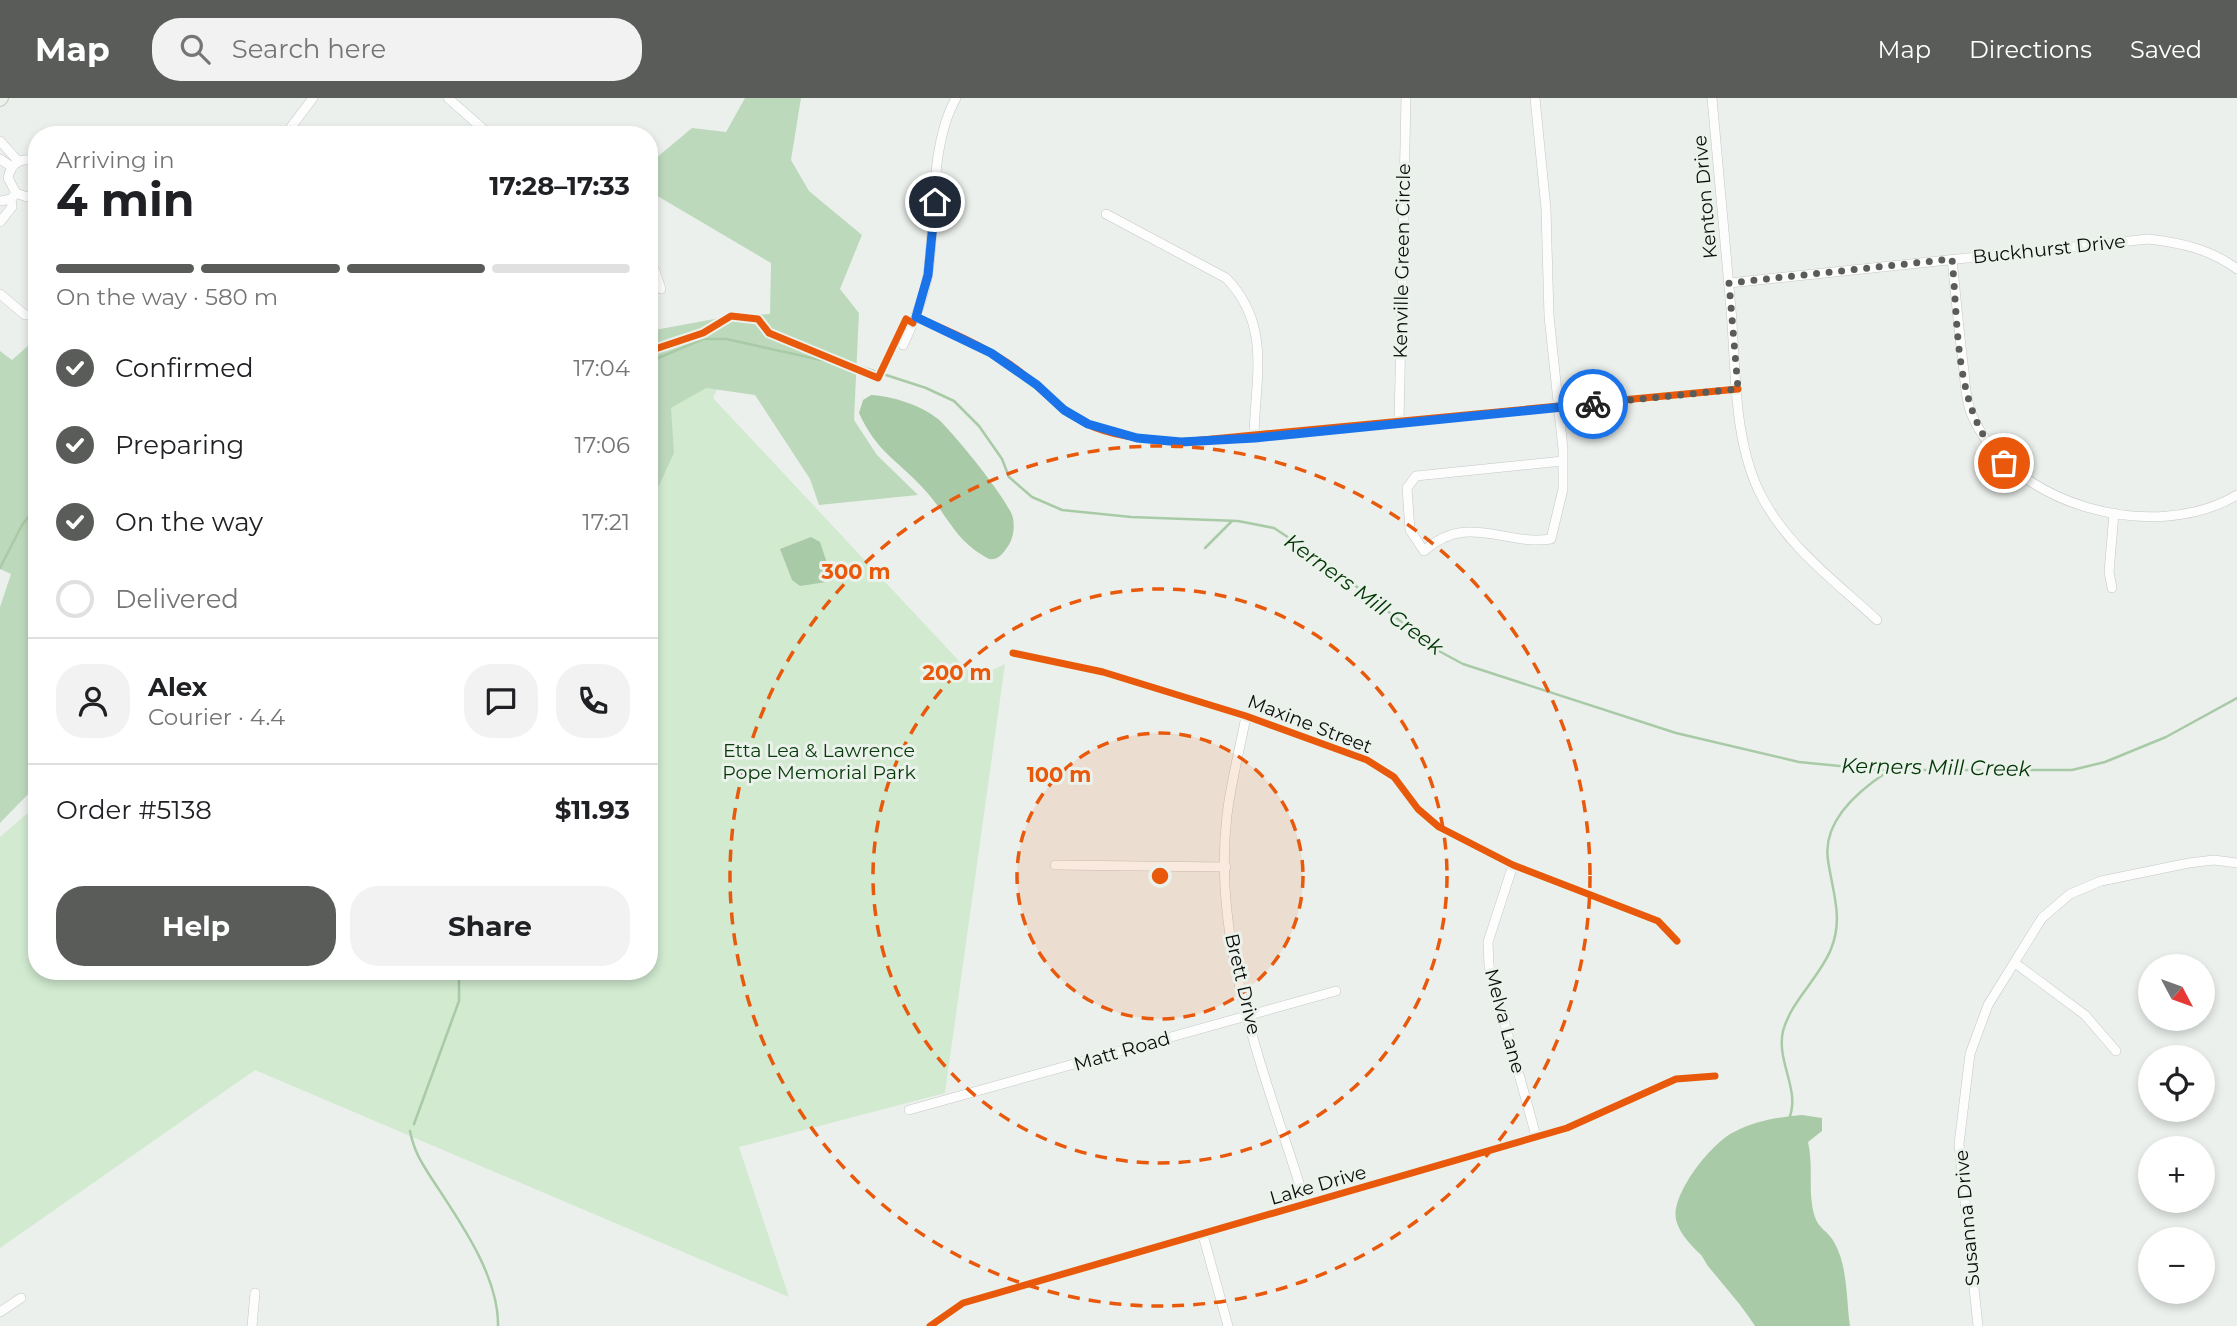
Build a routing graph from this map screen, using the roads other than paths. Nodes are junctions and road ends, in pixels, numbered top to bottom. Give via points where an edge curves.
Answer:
1 (313, 98) edge
2 (448, 98) edge
3 (956, 98) edge
4 (1406, 98) edge
5 (1535, 98) edge
6 (1712, 98) edge
7 (292, 126) edge
8 (480, 126) edge
9 (0, 141) edge
10 (0, 159) edge
11 (28, 159) edge
12 (15, 164) junction
13 (14, 196) junction
14 (28, 197) edge
15 (0, 201) edge
16 (1106, 214) dead end
17 (1, 220) edge
18 (1952, 259) junction
19 (2237, 269) edge
20 (658, 280) edge
21 (1729, 283) junction
22 (661, 289) dead end
23 (0, 294) edge
24 (28, 315) edge
25 (916, 317) junction
26 (903, 345) dead end
27 (1738, 389) junction
28 (1558, 407) junction
29 (1399, 423) junction
30 (1255, 438) junction
31 (1563, 461) junction
32 (2237, 495) edge
33 (2114, 513) junction
34 (2112, 588) dead end
35 (1877, 620) dead end
36 (1013, 653) dead end
37 (1246, 716) junction
38 (2237, 863) edge
39 (1513, 864) junction
40 (1055, 866) dead end
41 (1226, 867) junction
42 (1677, 941) dead end
43 (2015, 963) junction
44 (1336, 991) dead end
45 (1248, 1016) junction
46 (2116, 1051) dead end
47 (1715, 1076) dead end
48 (909, 1110) dead end
49 (1536, 1136) junction
50 (1306, 1205) junction
51 (1203, 1235) junction
52 (255, 1293) dead end
53 (21, 1298) dead end
54 (0, 1312) edge
55 (252, 1326) edge
56 (930, 1326) edge
57 (1228, 1326) edge
58 (1978, 1326) edge

1 - 7 street
2 - 8 street
3 - 25 street via 943,134 928,275
4 - 29 street, Kenville Green Circle
5 - 28 street
6 - 21 street, Kenton Drive
9 - 12 street
10 - 12 street
11 - 12 street
12 - 13 street via 8,178
13 - 14 street
13 - 15 street
13 - 17 street
16 - 30 street via 1226,278 1241,293 1257,328
18 - 19 street, Buckhurst Drive via 2148,239 2203,249
18 - 21 street, Buckhurst Drive
18 - 33 street via 1968,404 1985,440 2004,463 2043,491
20 - 22 street
21 - 27 street, Kenton Drive
23 - 24 street
25 - 26 street
25 - 30 street via 991,353 1064,410 1110,433 1181,442
27 - 28 street
27 - 35 street, Kenton Drive via 1752,472 1776,522
28 - 29 street
28 - 31 street
29 - 30 street
31 - 31 street via 1416,476 1406,488 1410,530 1424,551 1449,535 1477,531 1533,541 1551,539 1563,489
32 - 33 street via 2201,511 2147,517
33 - 34 street
36 - 37 street, Maxine Street via 1103,671
37 - 39 street, Maxine Street via 1367,760 1394,777 1418,809 1439,827
37 - 41 street, Brett Drive via 1227,816
38 - 43 street, Susanna Drive via 2189,863 2085,887 2042,918
39 - 42 street, Maxine Street via 1658,921
39 - 49 street, Melva Lane via 1488,942 1489,966
40 - 41 street
41 - 45 street, Brett Drive via 1233,956
43 - 46 street via 2085,1015
43 - 58 street, Susanna Drive via 1988,1005 1970,1054 1959,1144
44 - 45 street, Matt Road
45 - 48 street, Matt Road
45 - 50 street, Brett Drive
47 - 49 street, Lake Drive via 1676,1079 1567,1128
49 - 50 street, Lake Drive
50 - 51 street, Lake Drive
51 - 56 street, Lake Drive via 963,1303
51 - 57 street
52 - 55 street
53 - 54 street

